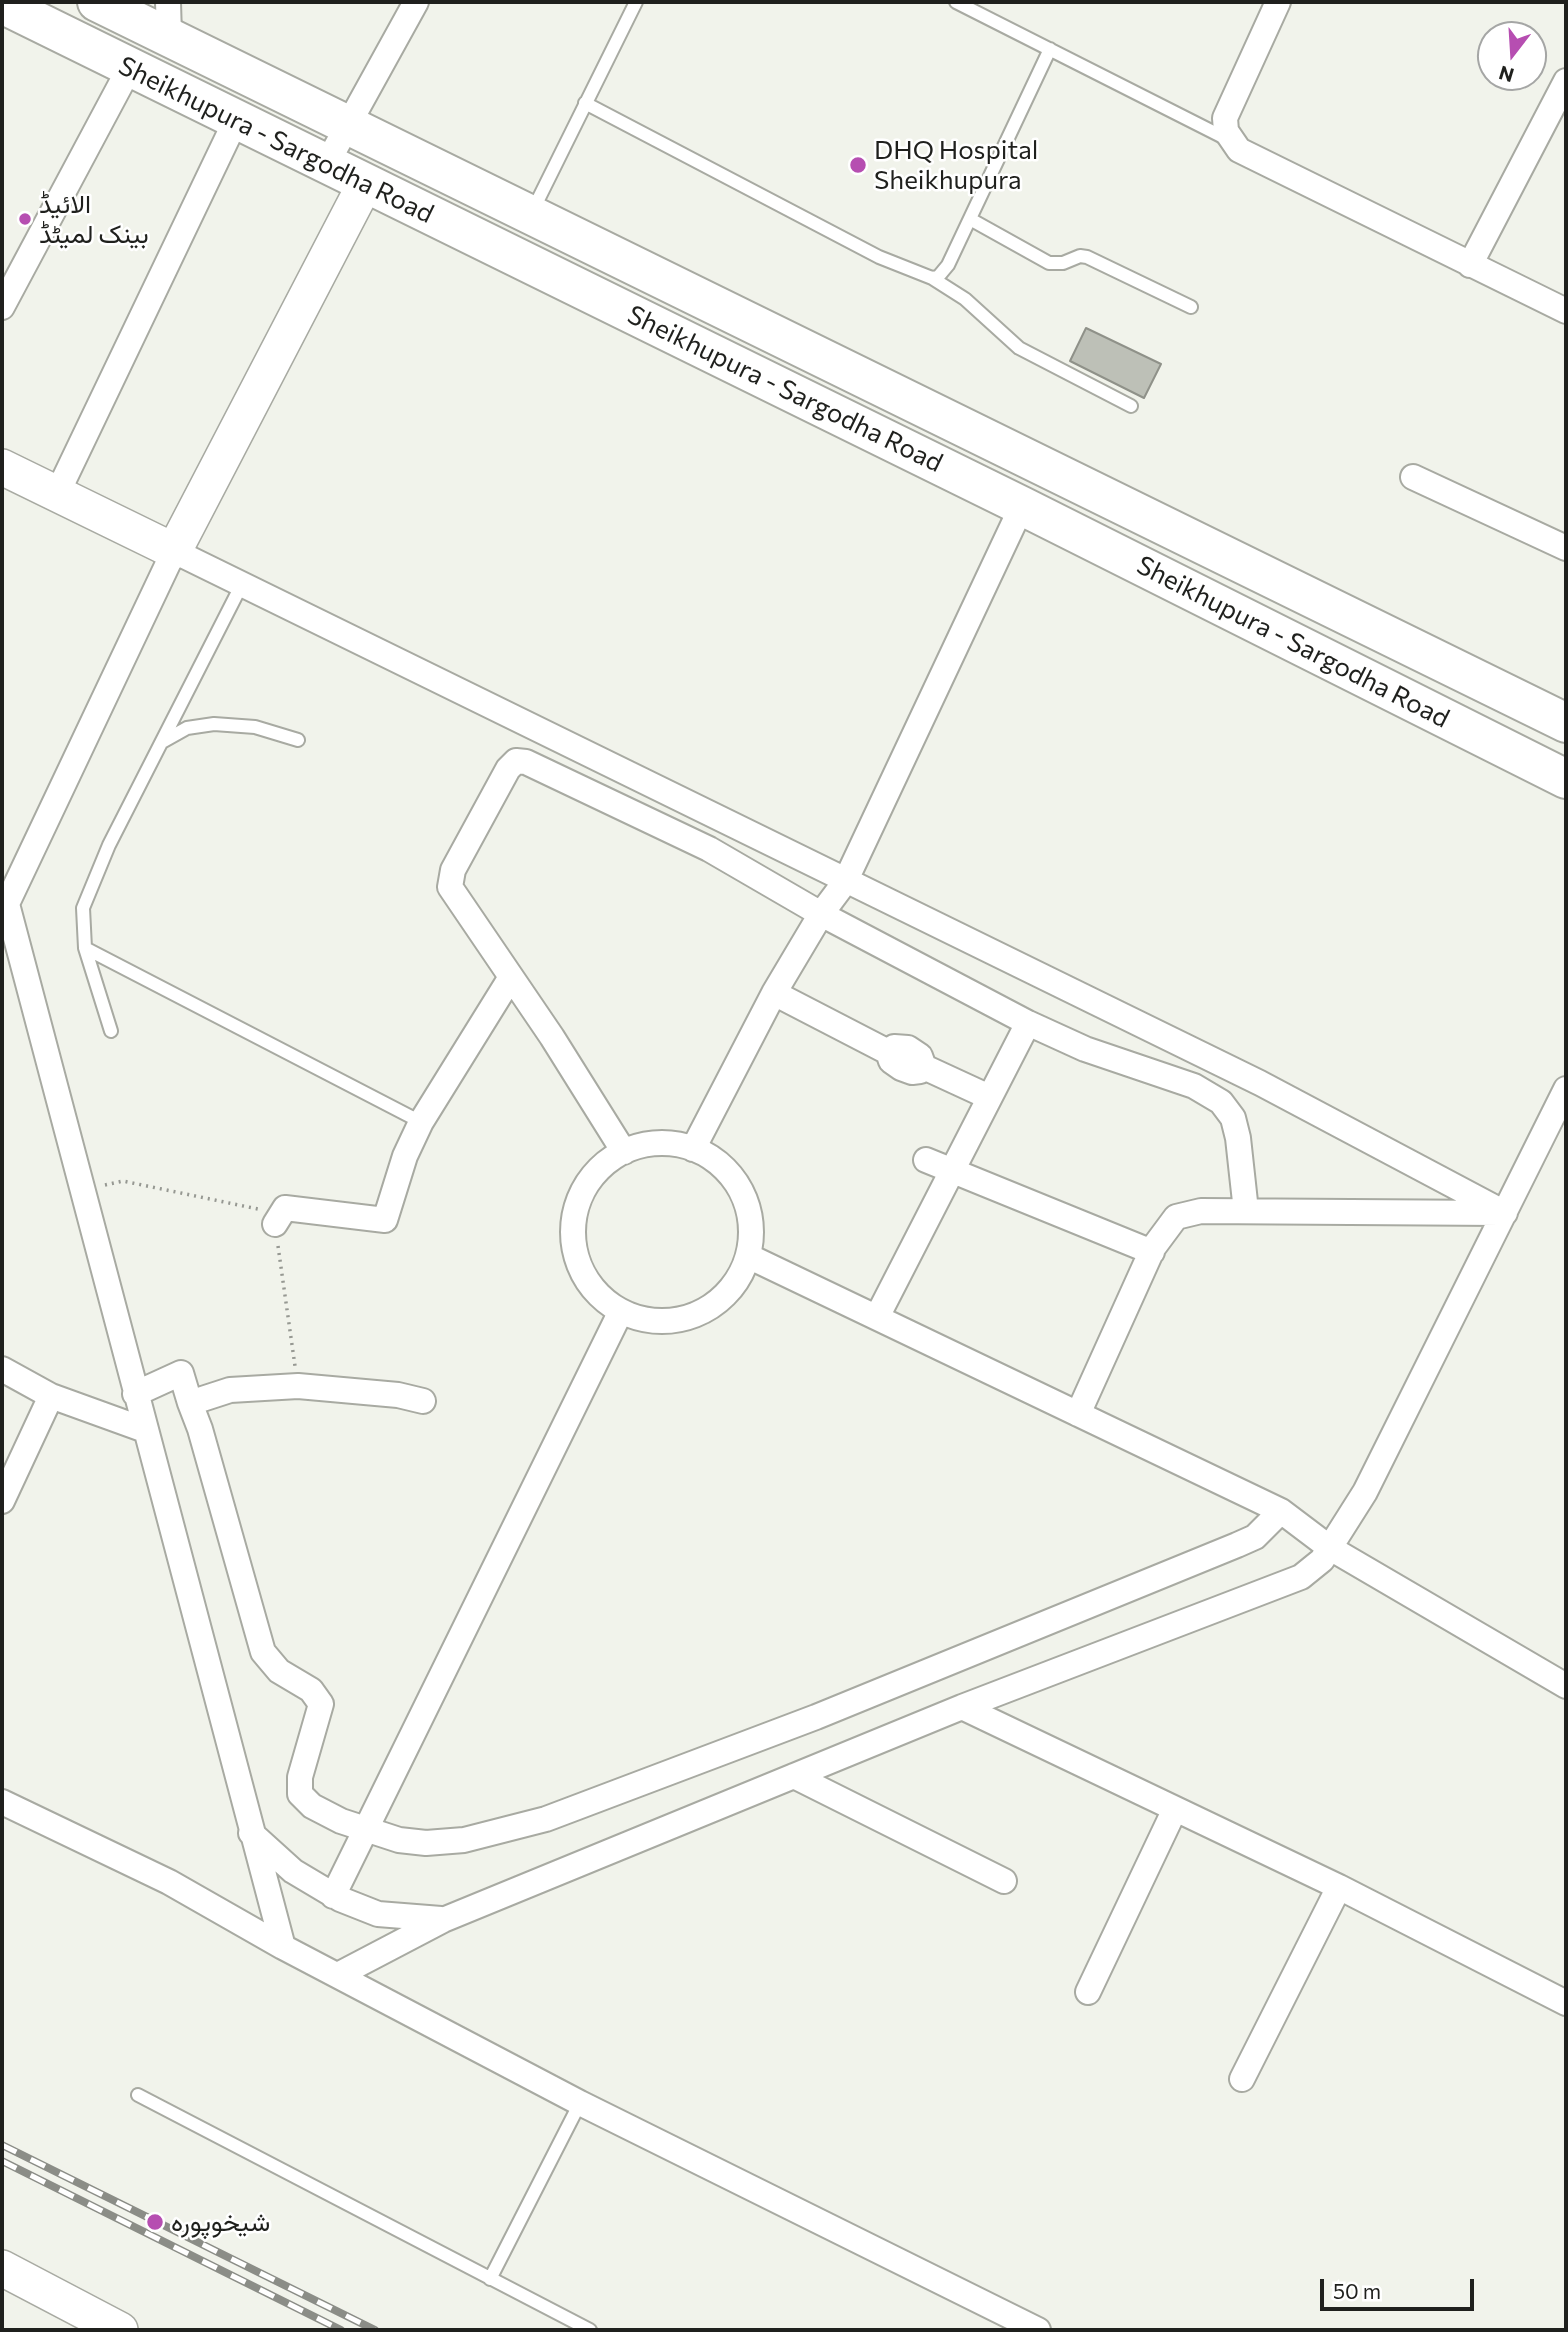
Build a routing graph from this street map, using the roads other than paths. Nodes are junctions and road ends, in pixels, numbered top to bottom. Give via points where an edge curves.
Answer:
1 (97, 2) edge
2 (416, 2) edge
3 (636, 2) edge
4 (956, 2) edge
5 (1278, 2) edge
6 (2, 4) edge
7 (169, 19) edge
8 (1050, 49) junction
9 (129, 69) junction
10 (1566, 81) edge
11 (585, 103) junction
12 (236, 120) junction
13 (347, 122) junction
14 (1231, 141) junction
15 (326, 165) junction
16 (365, 184) junction
17 (531, 215) junction
18 (970, 219) junction
19 (1470, 265) junction
20 (932, 278) junction
21 (2, 307) edge
22 (1191, 307) dead end
23 (1566, 311) edge
24 (899, 396) junction
25 (1131, 406) dead end
26 (879, 435) junction
27 (2, 467) edge
28 (1413, 477) dead end
29 (57, 494) junction
30 (1022, 506) junction
31 (1566, 548) edge
32 (174, 551) junction
33 (242, 584) junction
34 (1566, 723) edge
35 (298, 740) dead end
36 (162, 743) junction
37 (1566, 779) edge
38 (845, 882) junction
39 (3, 906) edge
40 (821, 914) junction
41 (85, 948) junction
42 (511, 977) junction
43 (774, 993) junction
44 (1028, 1023) junction
45 (111, 1031) dead end
46 (1566, 1089) edge
47 (989, 1097) junction
48 (421, 1122) junction
49 (693, 1149) junction
50 (624, 1152) junction
51 (926, 1160) dead end
52 (951, 1172) junction
53 (1246, 1211) junction
54 (1505, 1213) junction
55 (275, 1224) road end
56 (1152, 1252) junction
57 (748, 1256) junction
58 (621, 1311) junction
59 (877, 1317) junction
60 (2, 1369) edge
61 (135, 1394) junction
62 (51, 1395) junction
63 (423, 1401) dead end
64 (190, 1403) junction
65 (1078, 1414) junction
66 (145, 1430) junction
67 (2, 1501) edge
68 (1281, 1511) junction
69 (1330, 1548) junction
70 (1566, 1686) edge
71 (962, 1707) junction
72 (794, 1776) junction
73 (2, 1802) edge
74 (1175, 1809) junction
75 (365, 1830) junction
76 (251, 1832) junction
77 (1004, 1881) dead end
78 (1339, 1887) junction
79 (333, 1896) junction
80 (443, 1920) junction
81 (283, 1947) junction
82 (338, 1975) junction
83 (1088, 1992) dead end
84 (1566, 2003) edge
85 (1242, 2079) dead end
86 (138, 2095) dead end
87 (580, 2103) junction
88 (2, 2268) edge
89 (491, 2279) junction
90 (120, 2330) edge
91 (590, 2330) edge
92 (1038, 2330) edge

1 - 7 highway, Sheikhupura - Sargodha Road
2 - 13 street
3 - 11 lane
4 - 8 lane
5 - 14 street via 1229,108 1225,124
6 - 9 highway, Sheikhupura - Sargodha Road
7 - 13 highway, Sheikhupura - Sargodha Road
8 - 14 lane
8 - 18 lane
9 - 12 highway, Sheikhupura - Sargodha Road
9 - 21 street
10 - 19 street
11 - 17 lane
11 - 20 lane via 879,257
12 - 15 highway, Sheikhupura - Sargodha Road
12 - 29 street
13 - 15 street
13 - 17 highway, Sheikhupura - Sargodha Road
14 - 19 street via 1247,156
15 - 16 highway, Sheikhupura - Sargodha Road
16 - 26 highway, Sheikhupura - Sargodha Road
16 - 32 street
17 - 24 highway, Sheikhupura - Sargodha Road
18 - 20 lane via 948,265
18 - 22 lane via 1042,260 1056,264 1087,257
19 - 23 street
20 - 25 lane via 965,299 1019,348
24 - 26 highway
24 - 34 highway, Sheikhupura - Sargodha Road
26 - 30 highway, Sheikhupura - Sargodha Road
27 - 29 street
28 - 31 street
29 - 32 street
30 - 37 highway, Sheikhupura - Sargodha Road
30 - 38 street
32 - 33 street
32 - 39 street
33 - 36 lane
33 - 38 street
35 - 36 lane via 255,727 214,724 187,728
36 - 41 lane via 83,908
38 - 40 street
38 - 54 street via 1260,1083
39 - 61 street
40 - 42 street via 709,849 516,761 449,879 452,892
40 - 43 street
40 - 44 street
41 - 45 lane
41 - 48 lane
42 - 48 street
42 - 50 street
43 - 47 street via 888,1052 901,1068 912,1072 924,1067
43 - 49 street
44 - 47 street
44 - 53 street via 1085,1049 1194,1086 1221,1102 1233,1118 1238,1138
46 - 54 street
47 - 52 street
48 - 55 street via 385,1220 285,1208
49 - 50 street via 652,1143
49 - 57 street via 720,1165 740,1189 751,1228
50 - 58 street via 597,1170 585,1186 572,1226 573,1247 589,1284
51 - 52 street
52 - 56 street
52 - 59 street
53 - 54 street
53 - 56 street via 1201,1211 1176,1217
54 - 69 street via 1364,1492
56 - 65 street
57 - 58 street via 733,1286 701,1312 661,1321
57 - 59 street
58 - 75 street
59 - 65 street
60 - 62 street
61 - 64 street via 181,1373
61 - 66 street
62 - 66 street
62 - 67 street
63 - 64 street via 298,1386 230,1390
64 - 75 street via 262,1652 279,1671 311,1690 321,1704 299,1777 300,1794 312,1806
65 - 68 street
66 - 76 street
68 - 69 street
68 - 75 street via 1255,1537 1237,1545 816,1717 546,1819 464,1840 426,1843
69 - 70 street
69 - 71 street via 1314,1568 1286,1585
71 - 72 street
71 - 74 street
72 - 77 street
72 - 80 street
73 - 81 street via 169,1882
74 - 78 street
74 - 83 street
75 - 79 street
76 - 79 street via 293,1871
76 - 81 street
78 - 84 street
78 - 85 street
79 - 80 street via 378,1914
80 - 82 street
81 - 82 street
82 - 87 street
86 - 89 lane
87 - 89 lane
87 - 92 street
88 - 90 street
89 - 91 lane

